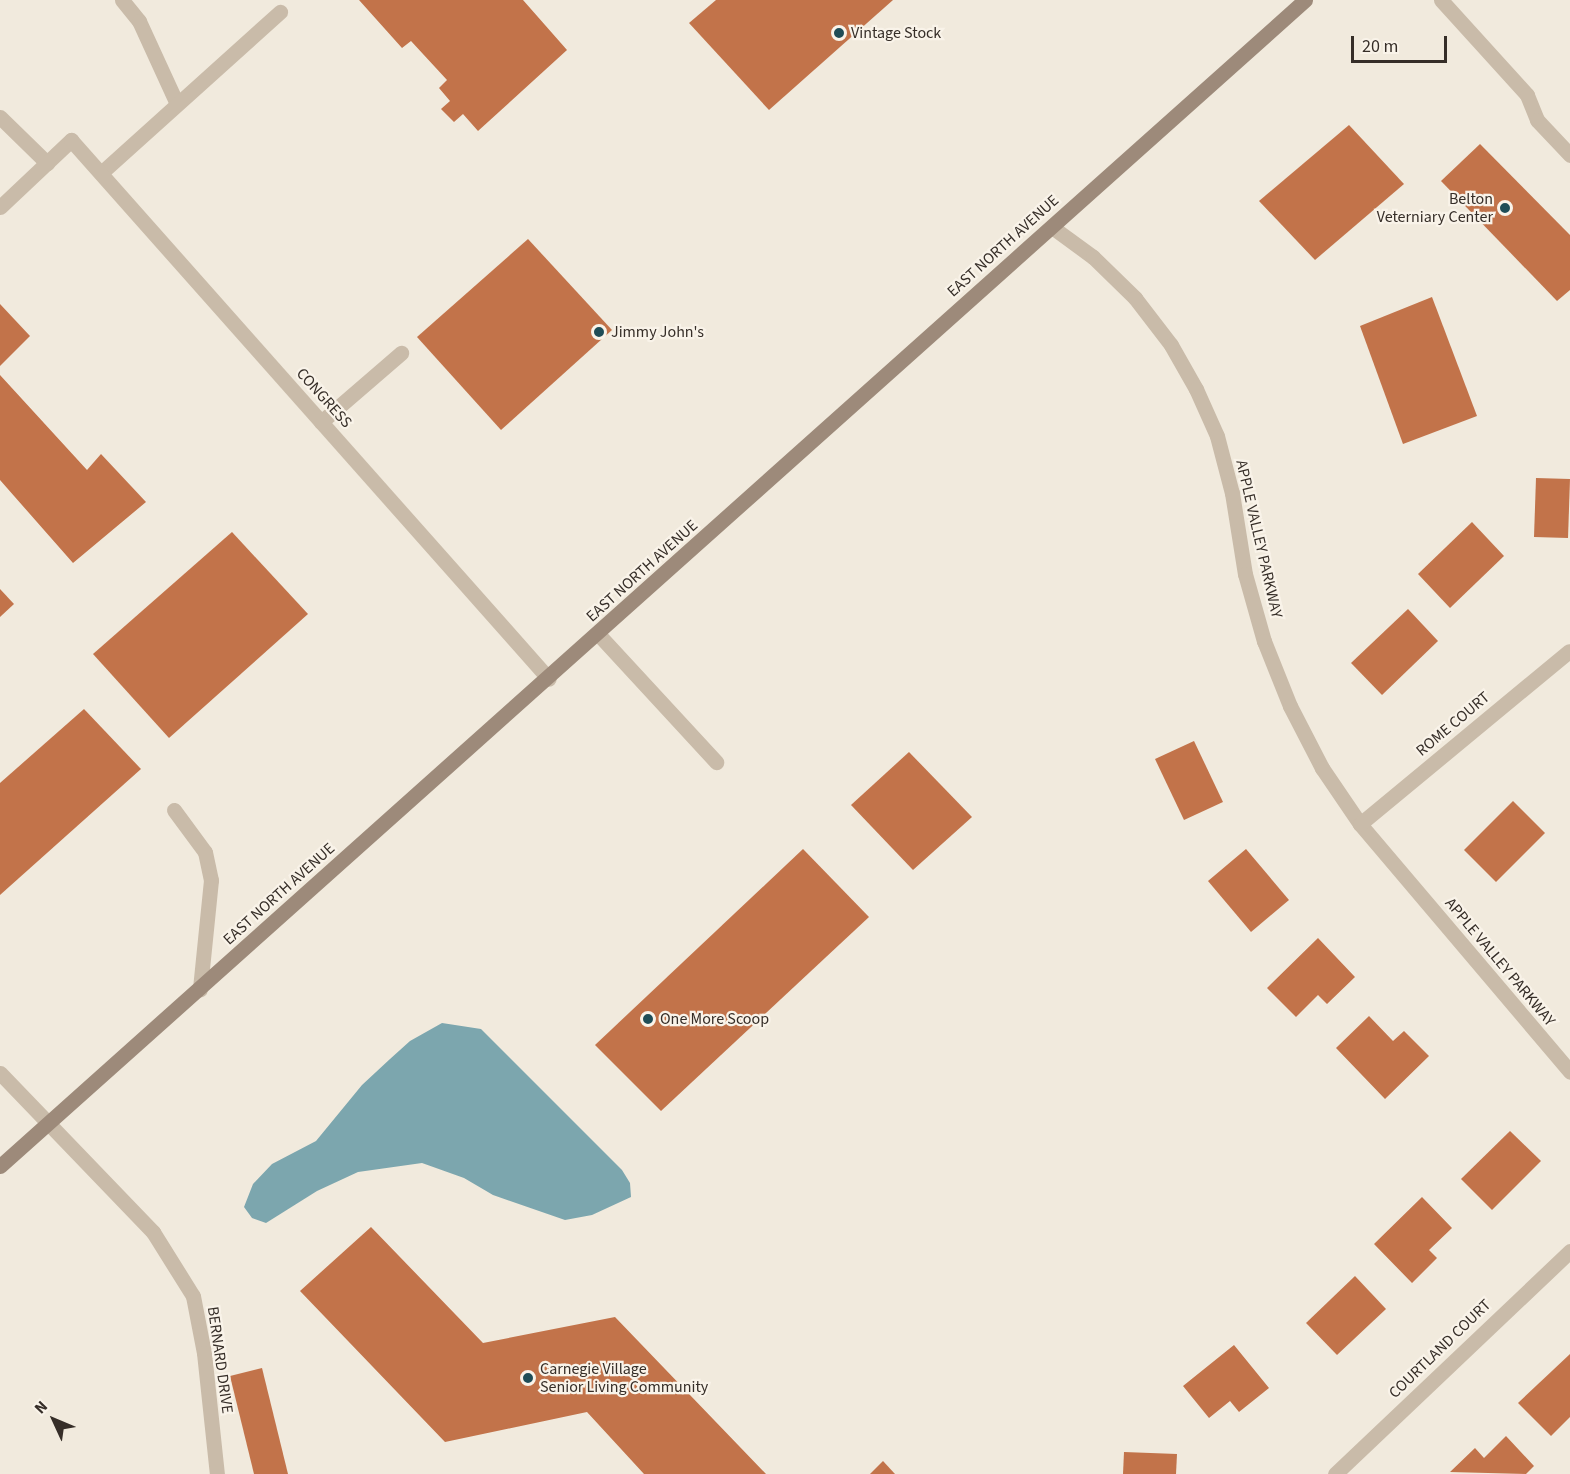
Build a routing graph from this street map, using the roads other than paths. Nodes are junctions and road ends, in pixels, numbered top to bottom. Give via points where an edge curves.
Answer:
1 (122, 0) edge
2 (1305, 0) edge
3 (1441, 0) edge
4 (280, 12) dead end
5 (177, 104) junction
6 (0, 117) edge
7 (1570, 155) edge
8 (47, 163) junction
9 (101, 173) junction
10 (0, 207) edge
11 (1052, 227) junction
12 (401, 353) dead end
13 (321, 423) junction
14 (599, 635) junction
15 (1569, 651) edge
16 (549, 679) junction
17 (716, 762) dead end
18 (174, 810) dead end
19 (1360, 824) junction
20 (200, 988) junction
21 (1570, 1072) edge
22 (0, 1073) edge
23 (47, 1124) junction
24 (0, 1166) edge
25 (1570, 1251) edge
26 (218, 1474) edge
27 (1335, 1474) edge

1 - 5 street via 139,21
2 - 11 main road, EAST NORTH AVENUE
3 - 7 street via 1527,95 1538,120
4 - 5 street
5 - 9 street
6 - 8 street
8 - 9 street, CONGRESS via 72,140
8 - 10 street
9 - 13 street, CONGRESS
11 - 14 main road, EAST NORTH AVENUE
11 - 19 street, APPLE VALLEY PARKWAY via 1093,257 1135,298 1171,345 1196,389 1217,436 1232,493 1245,574 1264,641 1290,706 1322,768
12 - 13 street
13 - 16 street, CONGRESS
14 - 16 main road, EAST NORTH AVENUE
14 - 17 street
15 - 19 street, ROME COURT
16 - 20 main road, EAST NORTH AVENUE
18 - 20 street via 205,852 212,880
19 - 21 street, APPLE VALLEY PARKWAY
20 - 23 main road, EAST NORTH AVENUE
22 - 23 street, BERNARD DRIVE
23 - 24 main road, EAST NORTH AVENUE
23 - 26 street, BERNARD DRIVE via 153,1232 193,1296
25 - 27 street, COURTLAND COURT

